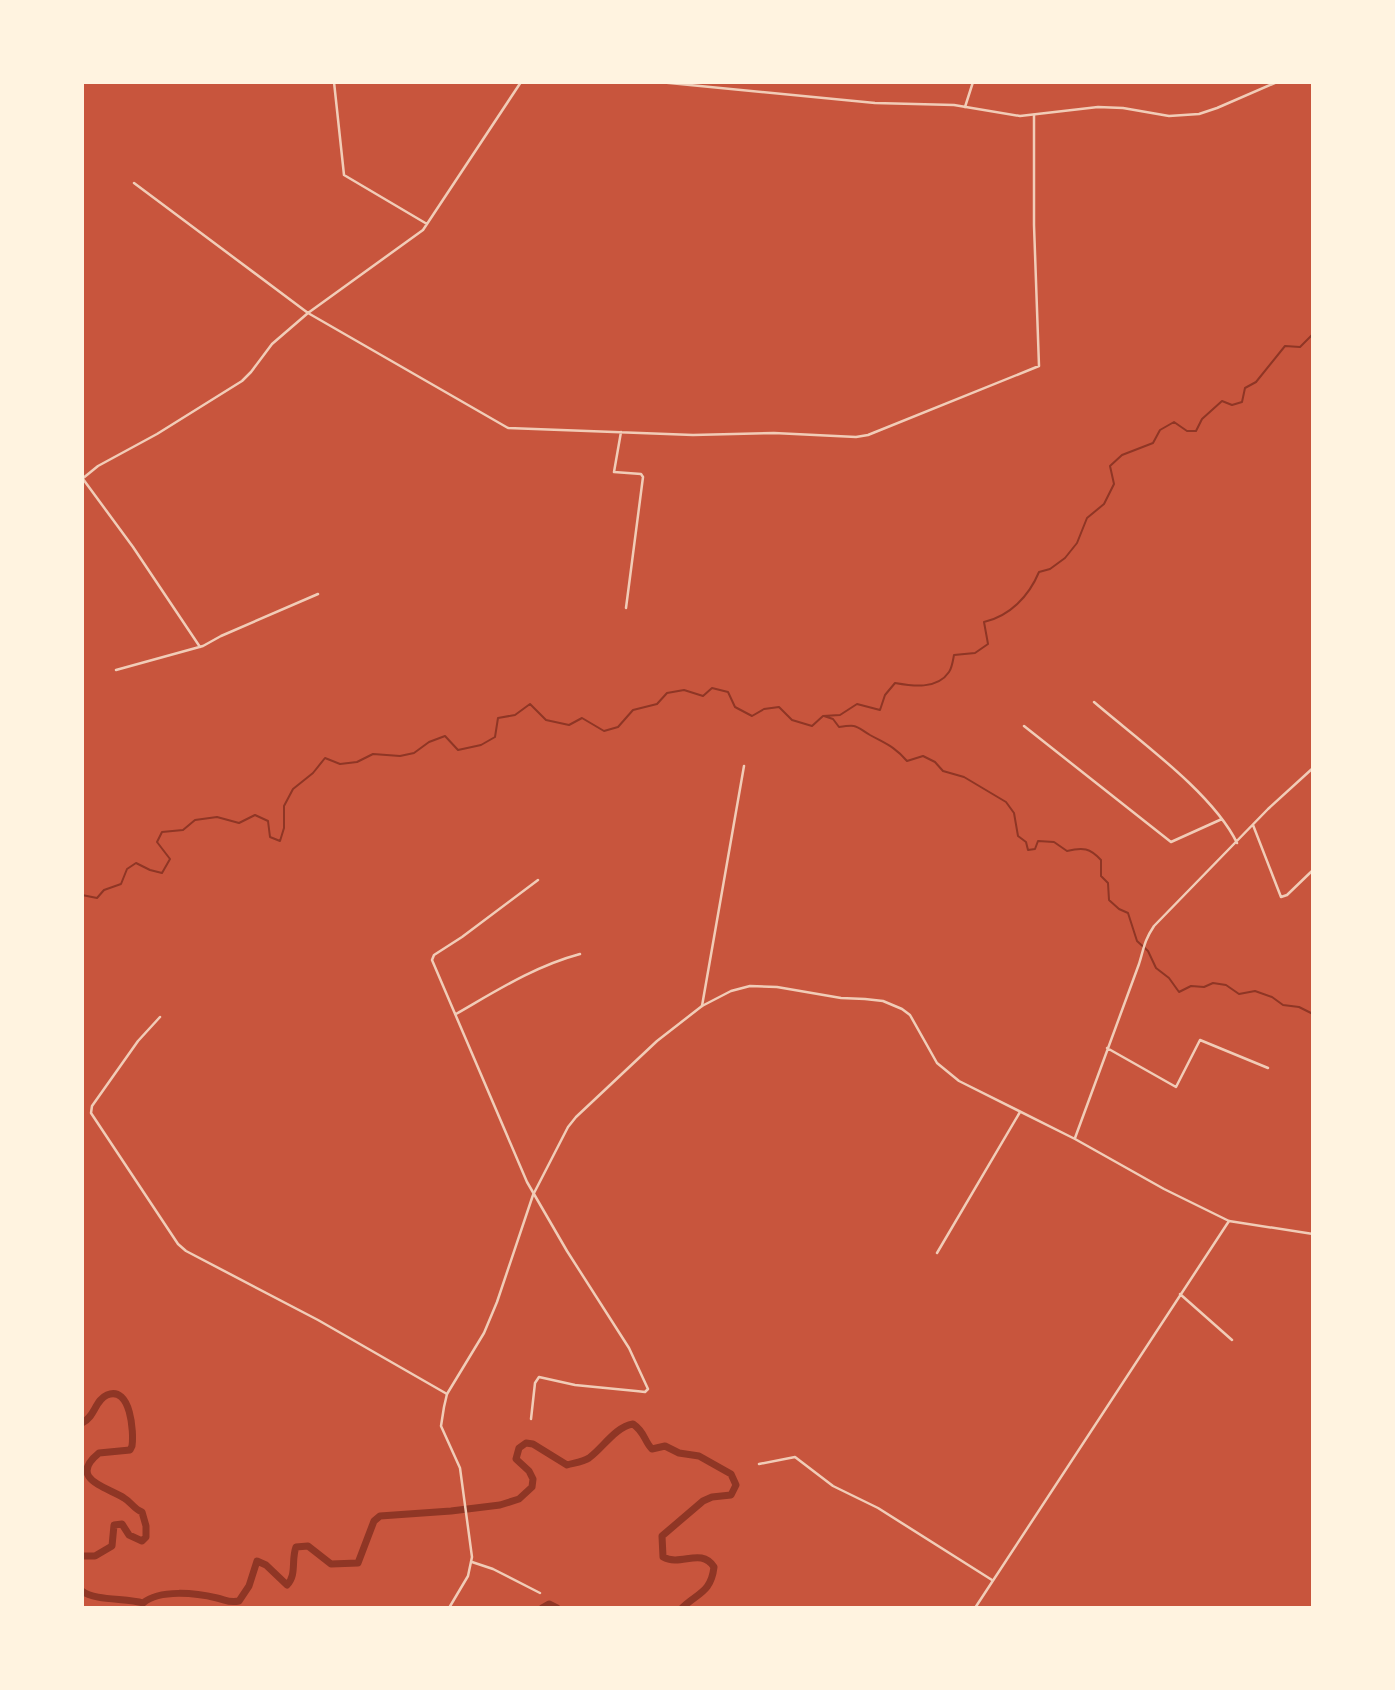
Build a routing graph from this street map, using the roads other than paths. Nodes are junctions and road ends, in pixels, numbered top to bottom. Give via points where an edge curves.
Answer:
1 (334, 82) edge
2 (521, 82) edge
3 (659, 82) edge
4 (973, 82) edge
5 (1278, 82) edge
6 (965, 107) junction
7 (1034, 115) junction
8 (134, 183) dead end
9 (427, 225) junction
10 (308, 313) junction
11 (621, 432) junction
12 (82, 479) edge
13 (318, 594) dead end
14 (626, 608) dead end
15 (200, 647) junction
16 (117, 670) dead end
17 (1094, 702) dead end
18 (1024, 726) dead end
19 (744, 766) dead end
20 (1313, 768) edge
21 (1222, 819) junction
22 (1254, 825) junction
23 (1237, 843) junction
24 (1313, 870) edge
25 (538, 880) dead end
26 (580, 954) dead end
27 (702, 1006) junction
28 (456, 1014) junction
29 (160, 1017) dead end
30 (1107, 1048) junction
31 (1268, 1068) dead end
32 (1020, 1112) junction
33 (1075, 1139) junction
34 (533, 1195) junction
35 (1229, 1221) junction
36 (1313, 1234) edge
37 (937, 1253) dead end
38 (1180, 1294) junction
39 (1232, 1340) dead end
40 (447, 1394) junction
41 (531, 1419) dead end
42 (759, 1464) dead end
43 (472, 1562) junction
44 (992, 1580) junction
45 (540, 1593) dead end
46 (449, 1608) edge
47 (975, 1608) edge

1 - 9 street via 344,175
2 - 9 street
3 - 6 street
4 - 6 street
5 - 7 street via 1190,115 1098,107
6 - 7 street
7 - 11 street via 1037,368 860,437
8 - 10 street
9 - 10 street
10 - 11 street via 509,428
10 - 12 street via 267,348 242,380
11 - 14 street via 614,472 643,476
12 - 15 street
13 - 15 street
15 - 16 street
17 - 21 street via 1184,779
18 - 21 street via 1171,842
19 - 27 street
20 - 22 street
21 - 23 street
22 - 23 street
22 - 24 street via 1281,897
23 - 30 street via 1147,936
25 - 28 street via 433,957
26 - 28 street via 528,972
27 - 32 street via 750,986 883,1001 910,1015 930,1054 948,1074
27 - 34 street via 657,1041 572,1121
28 - 34 street
29 - 40 street via 138,1041 91,1113 178,1244
30 - 31 street via 1175,1087 1200,1040
30 - 33 street
32 - 33 street
32 - 37 street
33 - 35 street
34 - 40 street via 484,1333
34 - 41 street via 629,1348 648,1389 587,1386 539,1377
35 - 36 street
35 - 38 street
38 - 39 street
38 - 44 street
40 - 43 street via 441,1426 459,1464
42 - 44 street via 795,1457 833,1486 878,1508
43 - 45 street
43 - 46 street
44 - 47 street

